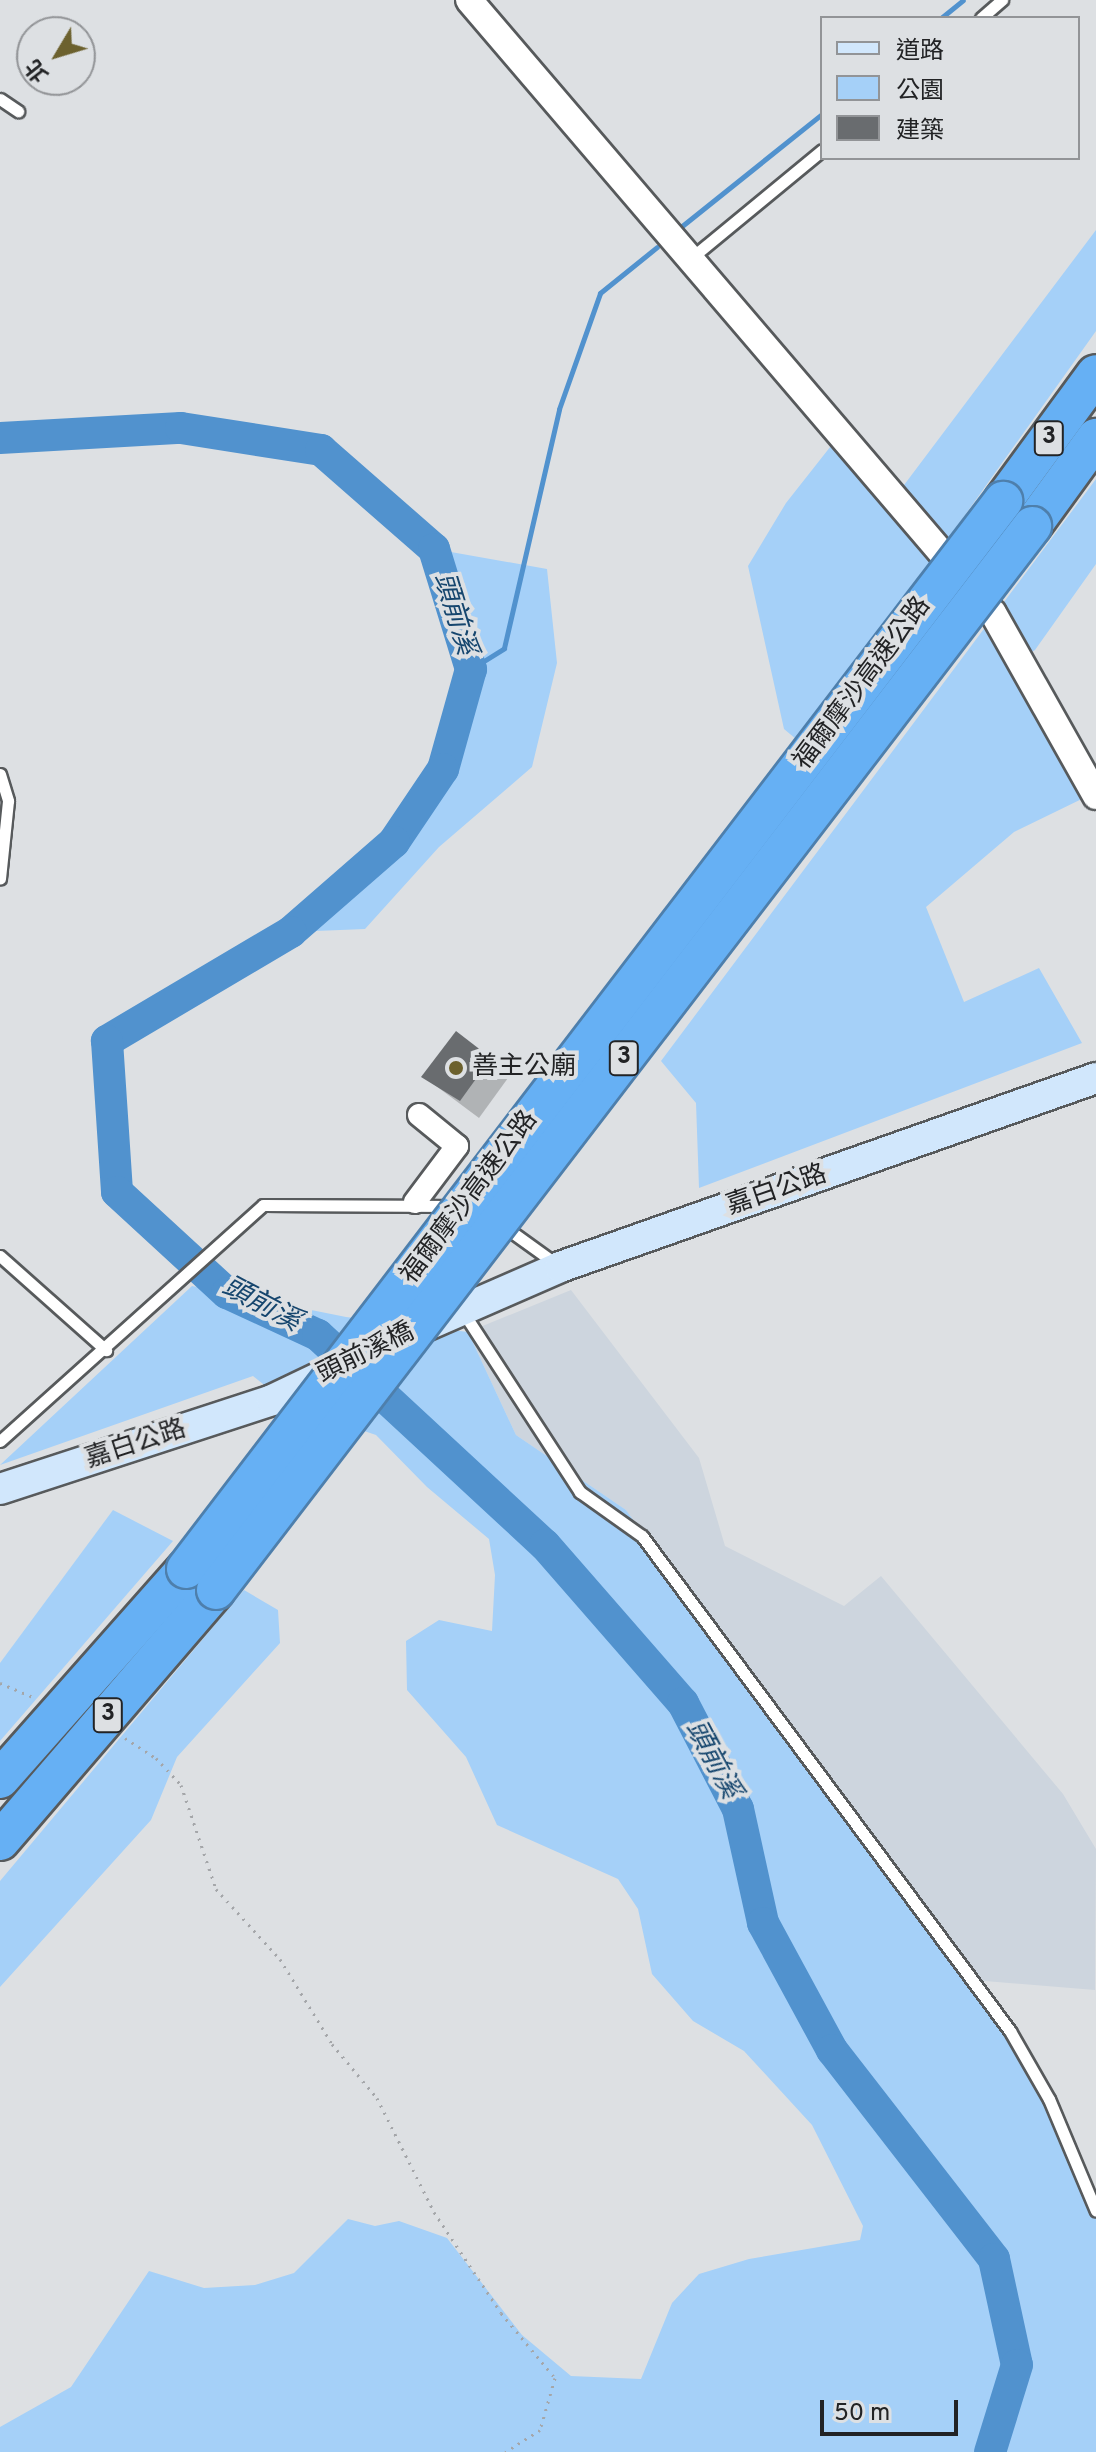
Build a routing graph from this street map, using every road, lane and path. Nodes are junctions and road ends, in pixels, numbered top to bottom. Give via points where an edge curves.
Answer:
1 (469, 0) edge
2 (1002, 0) edge
3 (983, 16) edge
4 (0, 99) edge
5 (18, 111) dead end
6 (820, 152) edge
7 (689, 260) junction
8 (1096, 374) edge
9 (1096, 438) edge
10 (0, 774) edge
11 (1096, 796) edge
12 (0, 879) edge
13 (1096, 1078) edge
14 (419, 1115) dead end
15 (415, 1202) junction
16 (472, 1207) dead end
17 (485, 1215) dead end
18 (0, 1256) edge
19 (560, 1267) junction
20 (460, 1309) junction
21 (106, 1350) junction
22 (272, 1400) joint
23 (0, 1441) edge
24 (0, 1489) edge
25 (201, 1579) junction
26 (0, 1683) edge
27 (45, 1702) dead end
28 (122, 1736) dead end
29 (0, 1779) edge
30 (0, 1841) edge
31 (1096, 2211) edge
32 (505, 2452) edge

1 - 7 street
2 - 3 lane
4 - 5 lane
6 - 7 lane
7 - 11 street via 993,613
8 - 25 highway, 福爾摩沙高速公路 / 3, bridge
9 - 25 highway, 福爾摩沙高速公路 / 3, bridge
10 - 12 lane via 8,801
13 - 19 main road, 嘉白公路
14 - 15 street via 457,1146
15 - 16 lane
15 - 21 lane via 263,1205
17 - 19 lane
18 - 21 lane
19 - 20 main road, 嘉白公路
20 - 22 main road, 頭前溪橋, bridge
20 - 31 lane via 580,1492 642,1536 1010,2031 1049,2099
21 - 23 lane
22 - 24 main road, 嘉白公路
25 - 29 highway, 福爾摩沙高速公路 / 3
25 - 30 highway, 福爾摩沙高速公路 / 3
26 - 27 path
28 - 32 path via 156,1758 181,1785 216,1889 280,1959 332,2044 377,2098 434,2212 501,2313 555,2378 540,2430

